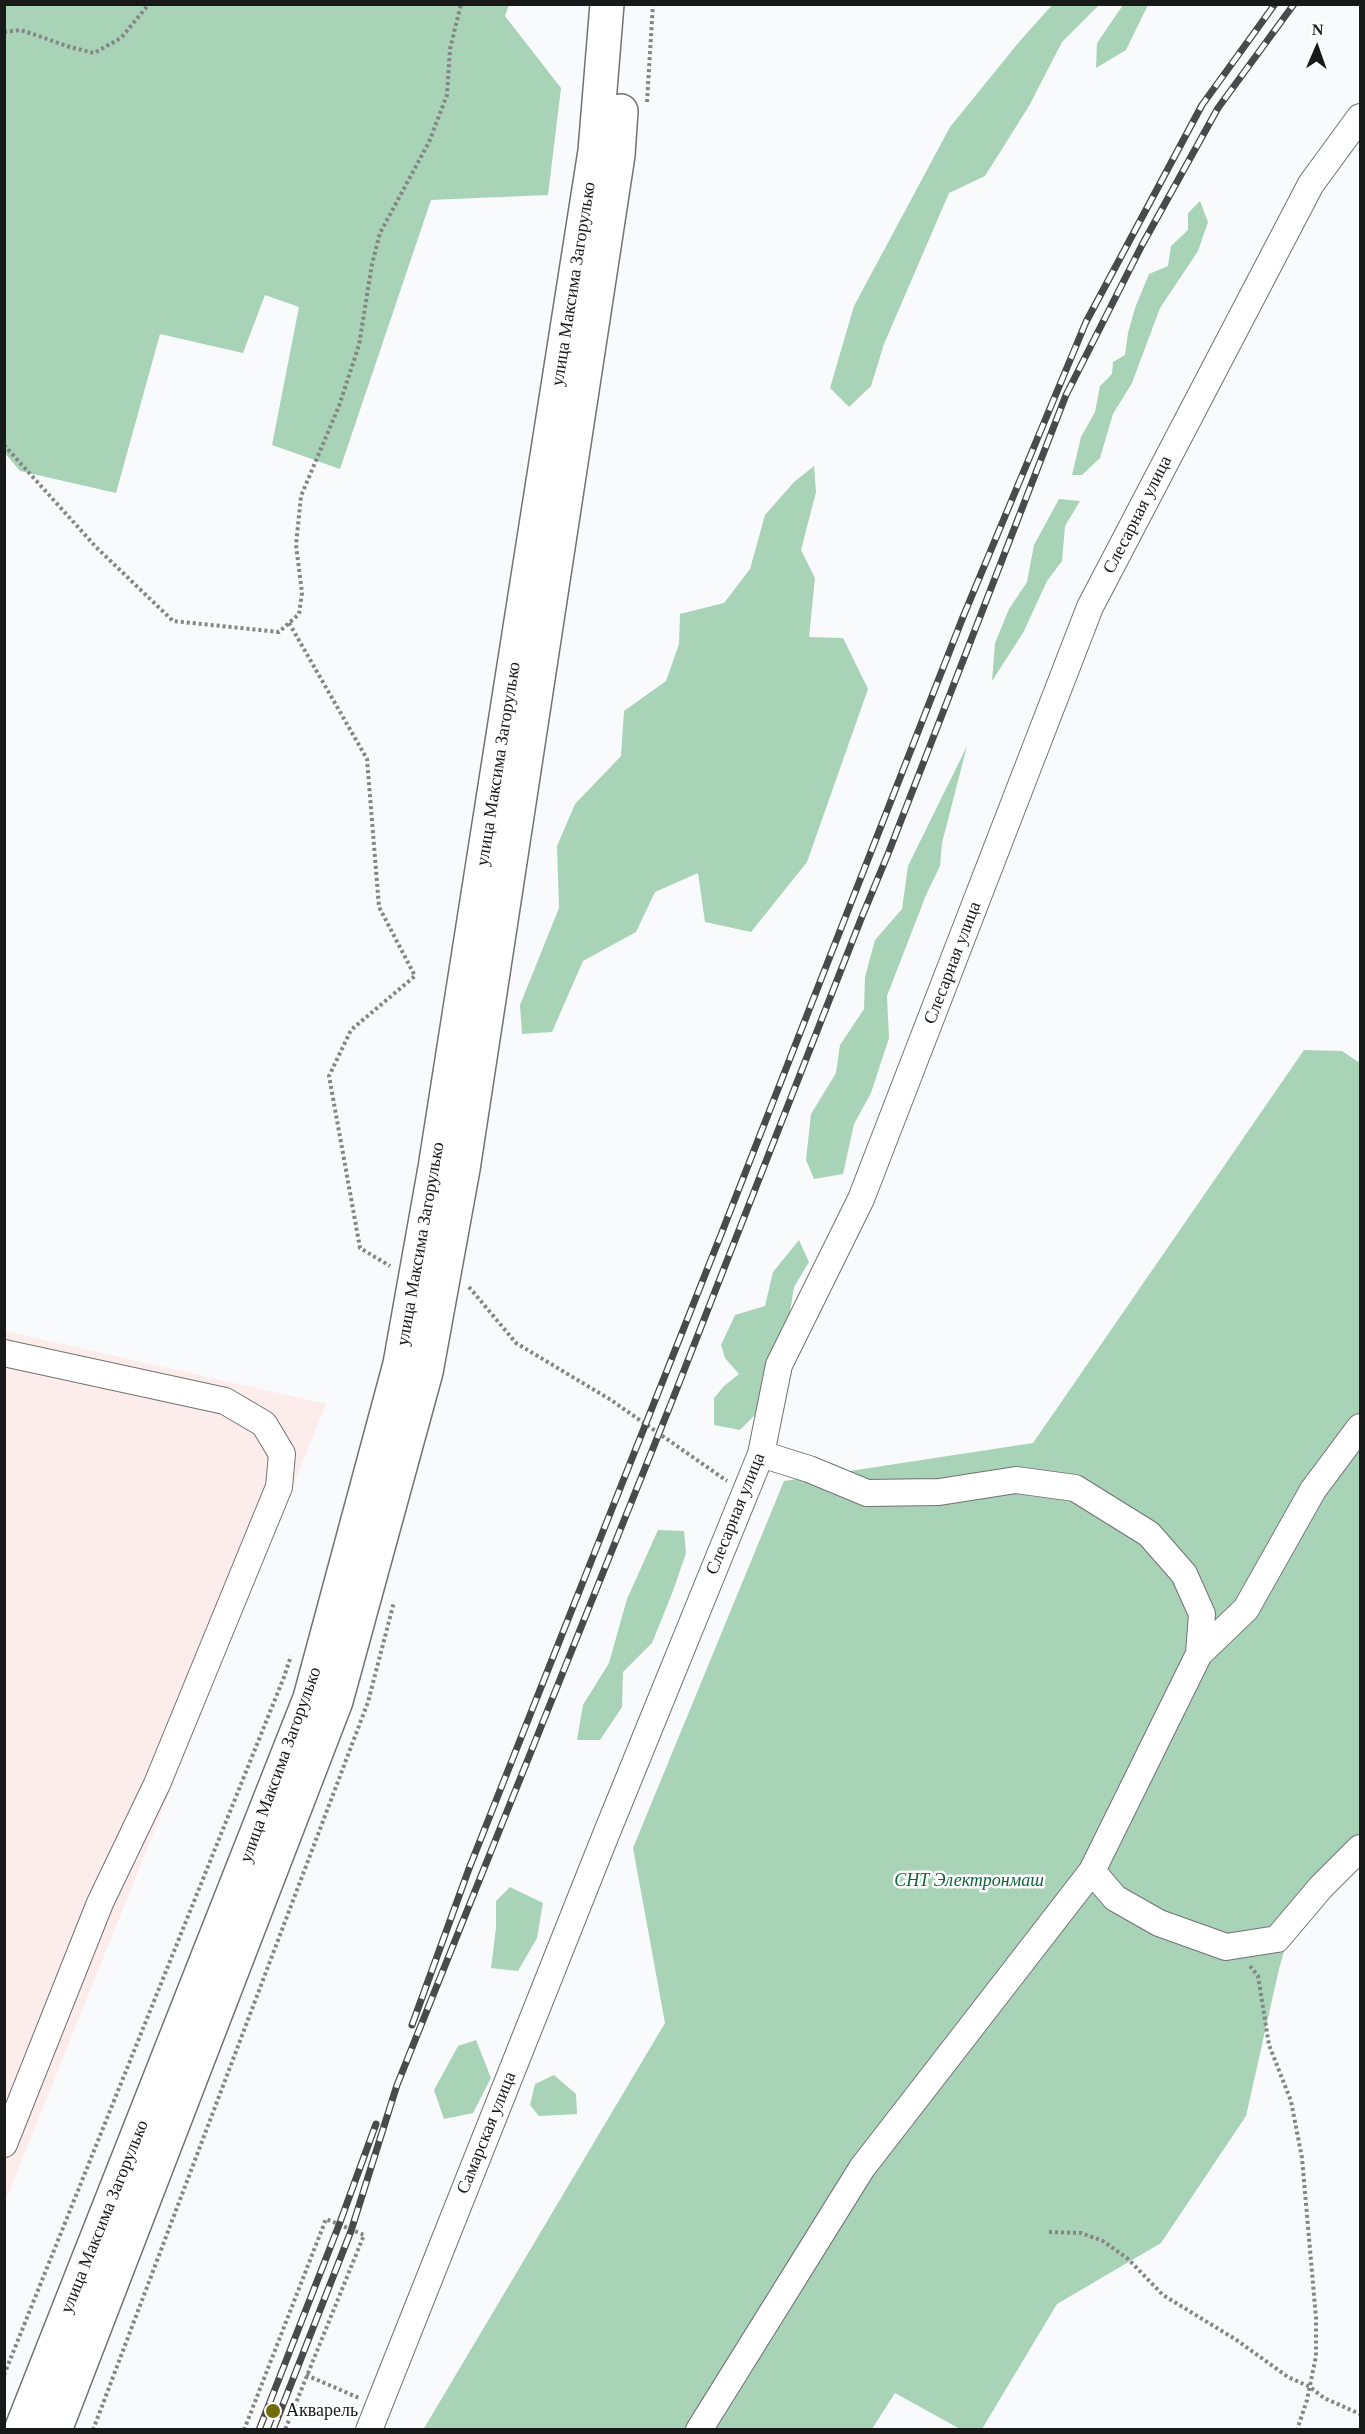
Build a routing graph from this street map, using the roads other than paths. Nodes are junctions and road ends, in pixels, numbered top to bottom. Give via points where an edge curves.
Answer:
1 (607, 4) edge
2 (628, 4) edge
3 (1360, 117) edge
4 (4, 1353) edge
5 (1360, 1427) edge
6 (761, 1454) junction
7 (1198, 1654) junction
8 (605, 1837) joint
9 (1360, 1848) edge
10 (1092, 1871) junction
11 (4, 2144) edge
12 (374, 2418) edge
13 (21, 2430) edge
14 (55, 2430) edge
15 (699, 2430) edge

1 - 13 main road, улица Максима Загорулько via 595,151 437,1156 400,1364 310,1698
2 - 14 main road, улица Максима Загорулько via 618,155 463,1169 426,1372 336,1701
3 - 6 street, Слесарная улица via 1311,184 1090,607 861,1199 779,1365
4 - 11 street via 225,1401 264,1424 282,1454 279,1486 157,1784 100,1903
5 - 7 street via 1313,1490 1246,1609
6 - 7 street via 867,1494 939,1492 1016,1480 1075,1488 1149,1534 1184,1574 1202,1614
6 - 8 street, Слесарная улица
7 - 10 street
8 - 12 street, Самарская улица
9 - 10 street via 1276,1939 1226,1947 1159,1923 1115,1898
10 - 15 street via 862,2169

